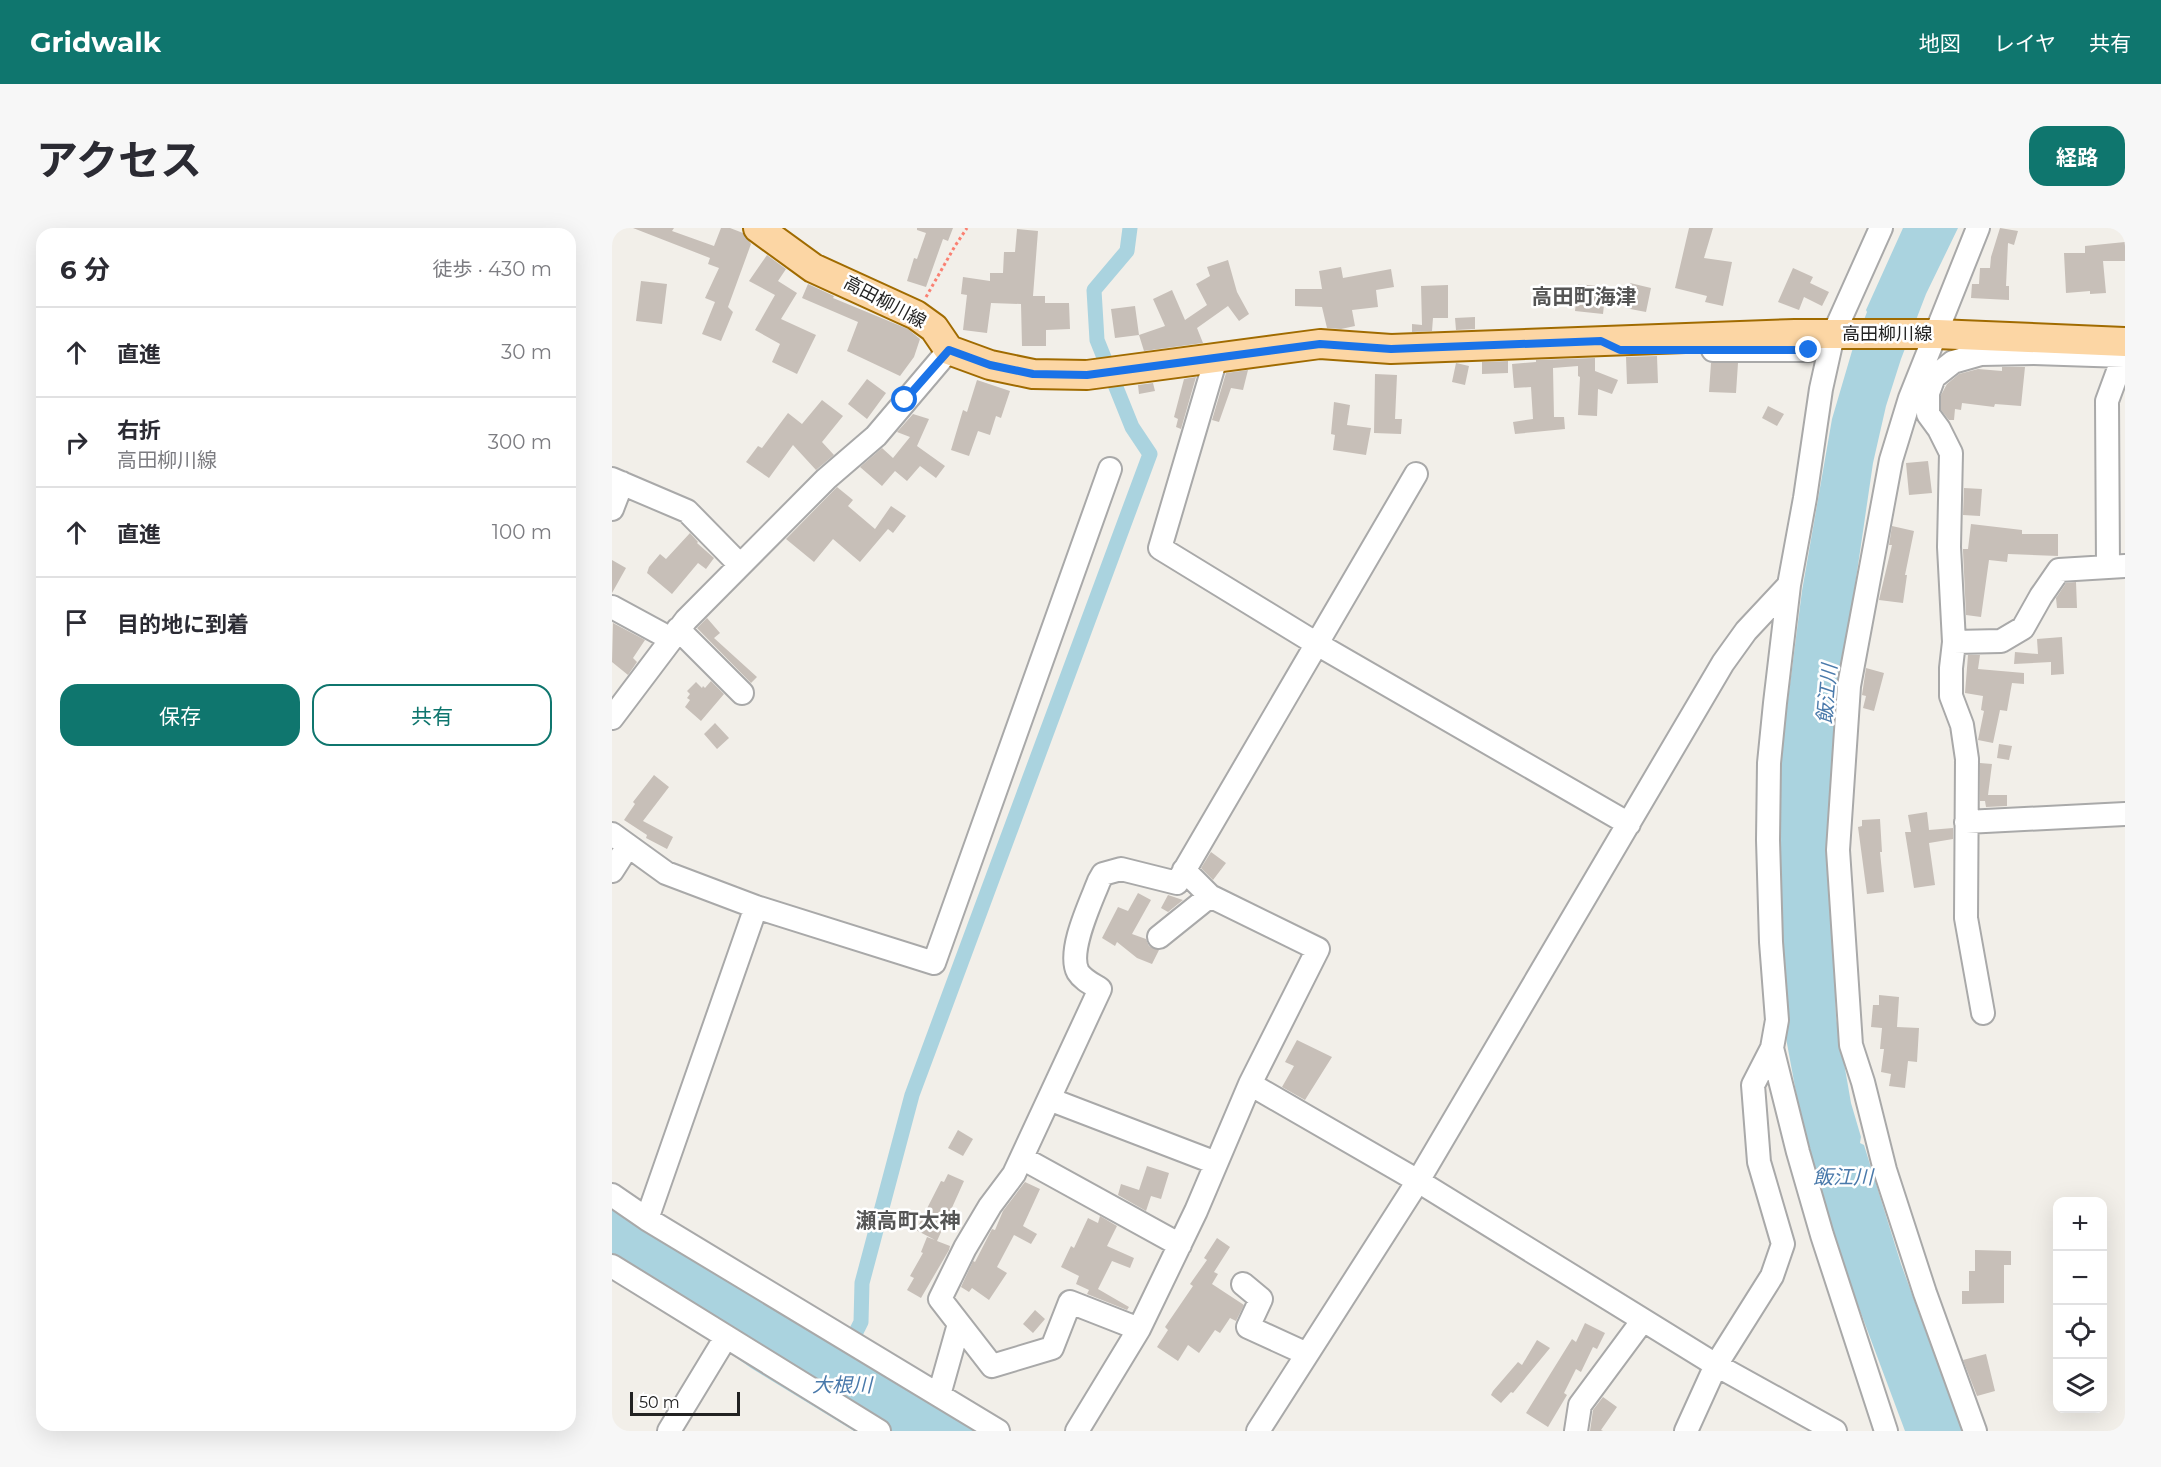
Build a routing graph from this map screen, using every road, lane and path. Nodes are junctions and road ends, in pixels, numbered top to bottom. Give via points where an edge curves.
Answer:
1 (758, 228) edge
2 (967, 228) edge
3 (1881, 228) edge
4 (1978, 228) edge
5 (916, 315) junction
6 (1808, 322) dead end
7 (1937, 334) junction
8 (1828, 339) junction
9 (1601, 341) junction
10 (949, 350) junction
11 (2125, 350) edge
12 (1216, 358) junction
13 (1110, 469) dead end
14 (1416, 474) dead end
15 (617, 481) edge
16 (612, 509) edge
17 (740, 565) junction
18 (2116, 567) edge
19 (1789, 585) junction
20 (612, 607) edge
21 (675, 634) junction
22 (1954, 642) junction
23 (1317, 644) junction
24 (742, 693) dead end
25 (612, 718) edge
26 (2125, 814) edge
27 (1966, 822) junction
28 (1629, 824) junction
29 (620, 840) edge
30 (1185, 870) junction
31 (612, 872) edge
32 (1210, 896) junction
33 (756, 907) junction
34 (1159, 937) dead end
35 (1983, 1013) dead end
36 (1772, 1048) junction
37 (1250, 1084) junction
38 (1049, 1099) junction
39 (1022, 1158) junction
40 (1216, 1163) junction
41 (1418, 1181) junction
42 (612, 1196) edge
43 (647, 1219) junction
44 (1180, 1245) junction
45 (612, 1266) edge
46 (1243, 1284) dead end
47 (1643, 1320) junction
48 (959, 1324) junction
49 (1139, 1329) junction
50 (726, 1337) junction
51 (1307, 1354) junction
52 (1716, 1365) junction
53 (939, 1395) junction
54 (669, 1431) edge
55 (879, 1431) edge
56 (998, 1431) edge
57 (1077, 1431) edge
58 (1258, 1431) edge
59 (1576, 1431) edge
60 (1686, 1431) edge
61 (1835, 1431) edge
62 (1886, 1431) edge
63 (1975, 1431) edge

1 - 5 main road, 高田柳川線 via 813,267
2 - 5 path
3 - 8 street
4 - 7 street
5 - 10 main road, 高田柳川線 via 934,328
6 - 9 street via 1619,327
7 - 8 main road, 高田柳川線
7 - 11 main road, 高田柳川線
7 - 63 street via 1910,398 1891,460 1866,590 1849,686 1838,850 1851,1045 1889,1181
8 - 9 main road, 高田柳川線
8 - 19 street
9 - 12 main road, 高田柳川線 via 1391,349 1320,344
10 - 12 main road, 高田柳川線 via 990,365 1033,374 1087,375
10 - 17 street via 876,436 826,479
11 - 18 street via 2107,401
11 - 22 street via 1981,354 1953,362 1934,376 1928,393 1928,414 1951,453 1949,548
12 - 23 street via 1160,548
13 - 33 street via 934,963
14 - 23 street
15 - 16 street
15 - 17 street via 687,511
17 - 21 street
18 - 22 street via 2059,570 2023,628 2001,641
19 - 28 street via 1746,631 1723,663
19 - 36 street via 1769,763 1770,942 1777,1020
20 - 21 street
21 - 24 street
21 - 25 street
22 - 27 street via 1951,696 1962,725 1967,759
23 - 28 street
23 - 30 street
26 - 27 street
27 - 35 street via 1966,918
28 - 41 street
29 - 31 street
29 - 33 street via 666,873
30 - 32 street
30 - 38 street via 1177,883 1121,869 1103,874 1076,945 1075,958 1083,978 1100,989
32 - 34 street
32 - 37 street via 1318,949
33 - 43 street
36 - 52 street via 1753,1085 1759,1162 1783,1244 1772,1276
36 - 62 street via 1822,1235
37 - 40 street
37 - 41 street
38 - 39 street
38 - 40 street
39 - 44 street
39 - 48 street via 965,1248 940,1299
40 - 44 street
41 - 47 street
41 - 51 street
42 - 43 street
43 - 53 street
44 - 49 street
45 - 50 street
46 - 51 street via 1261,1299 1248,1327
47 - 52 street
47 - 59 street via 1580,1405
48 - 49 street via 993,1366 1052,1348 1070,1302
48 - 53 street
49 - 57 street
50 - 54 street
50 - 55 street
51 - 58 street
52 - 60 street
52 - 61 street
53 - 56 street

